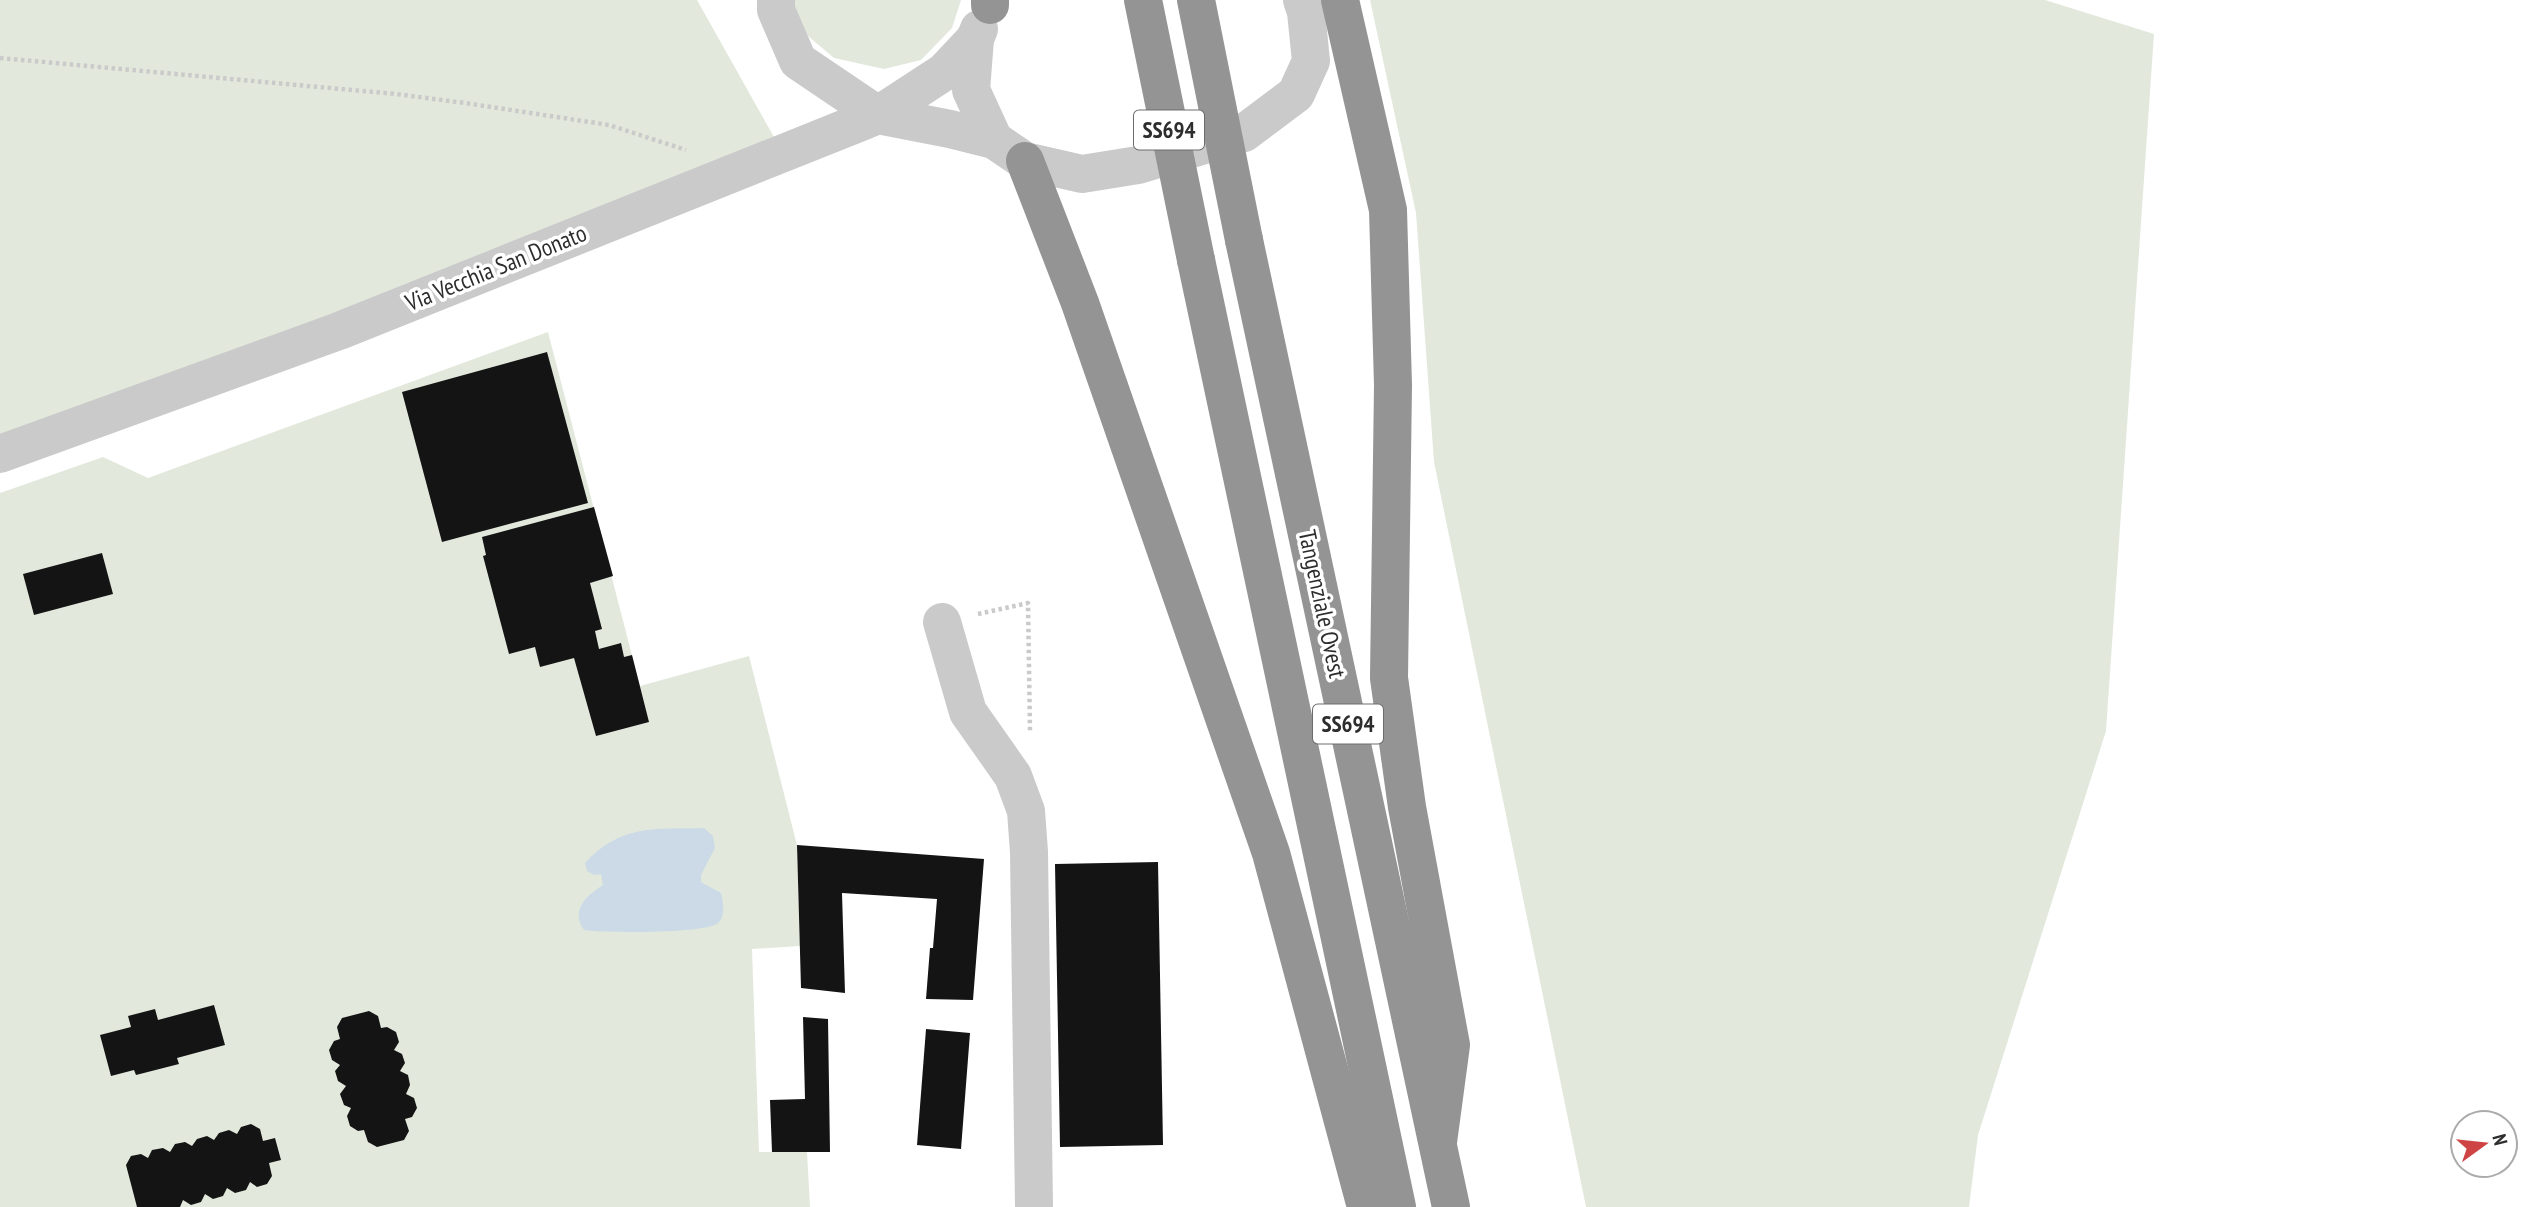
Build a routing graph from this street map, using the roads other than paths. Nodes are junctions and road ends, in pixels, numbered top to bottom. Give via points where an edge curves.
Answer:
1 (776, 0) edge
2 (1143, 0) edge
3 (1196, 0) edge
4 (1302, 0) edge
5 (1340, 0) edge
6 (988, 11) edge
7 (878, 115) junction
8 (1009, 151) junction
9 (0, 454) edge
10 (942, 622) road end
11 (1438, 1142) junction
12 (1034, 1207) edge
13 (1366, 1207) edge
14 (1397, 1207) edge
15 (1451, 1207) edge

1 - 7 street via 798,61
2 - 14 highway, SS694, bridge
3 - 11 highway, Tangenziale Ovest / SS694, bridge
4 - 8 street via 1311,61 1296,94 1244,133 1138,165 1082,174
5 - 11 highway via 1388,210 1393,385 1389,678 1407,807 1451,1045
6 - 7 street, Via Vecchia San Donato via 944,72
6 - 8 street via 971,90
7 - 8 street via 950,129
7 - 9 street, Via Vecchia San Donato via 339,331
8 - 13 highway via 1080,303 1271,853
10 - 12 street via 968,712 1013,776 1026,811
11 - 15 highway, Tangenziale Ovest / SS694

